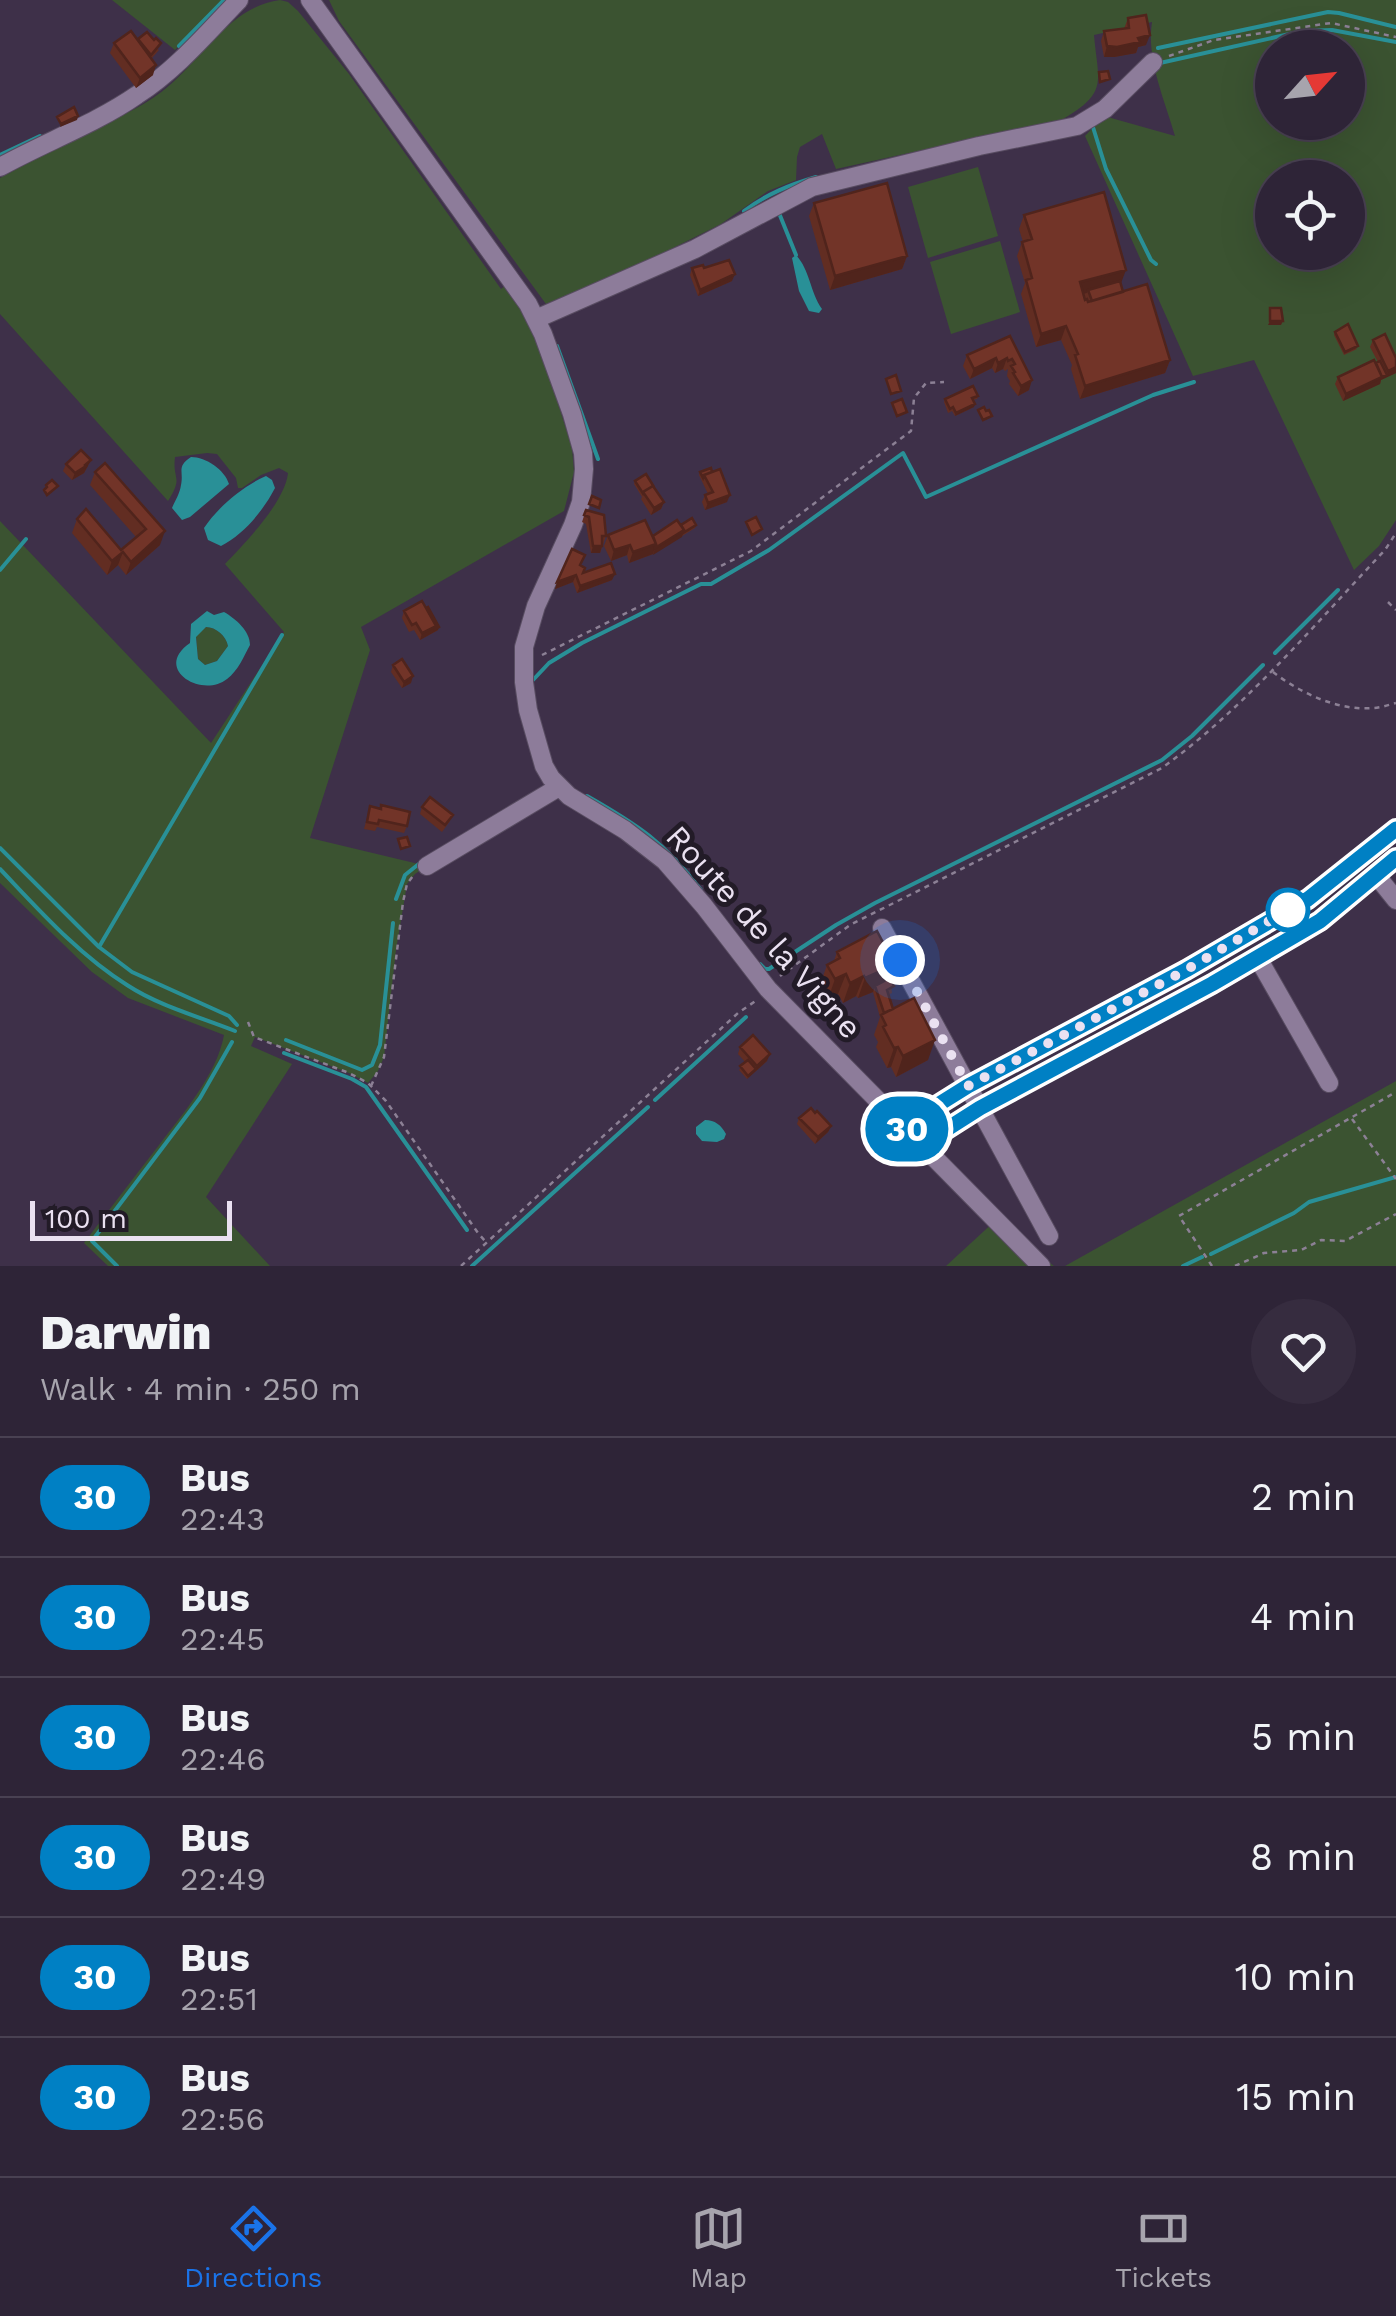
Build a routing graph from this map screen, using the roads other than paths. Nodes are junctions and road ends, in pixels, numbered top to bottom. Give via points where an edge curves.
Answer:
1 (239, 0) edge
2 (310, 0) edge
3 (1153, 62) road end
4 (0, 167) edge
5 (536, 319) junction
6 (559, 787) junction
7 (1396, 829) edge
8 (1396, 858) edge
9 (427, 866) road end
10 (1376, 875) junction
11 (1396, 900) edge
12 (882, 928) dead end
13 (1258, 958) junction
14 (1329, 1083) dead end
15 (968, 1086) junction
16 (980, 1108) junction
17 (904, 1126) junction
18 (925, 1148) junction
19 (1049, 1236) dead end
20 (1042, 1266) edge

1 - 4 street via 137,96
2 - 5 street, Route de la Vigne
3 - 5 street via 1078,126 812,187 695,249
5 - 6 street, Route de la Vigne via 572,414 584,469 573,525 524,647 538,752
6 - 9 street
6 - 17 street, Route de la Vigne via 664,861 768,989
7 - 15 street via 1308,899
8 - 10 street
10 - 11 street
10 - 13 street via 1320,921
12 - 15 street
13 - 14 street
13 - 16 street
15 - 16 street
15 - 17 street
16 - 18 street
16 - 19 street
17 - 18 street, Route de la Vigne
18 - 20 street, Route de la Vigne

